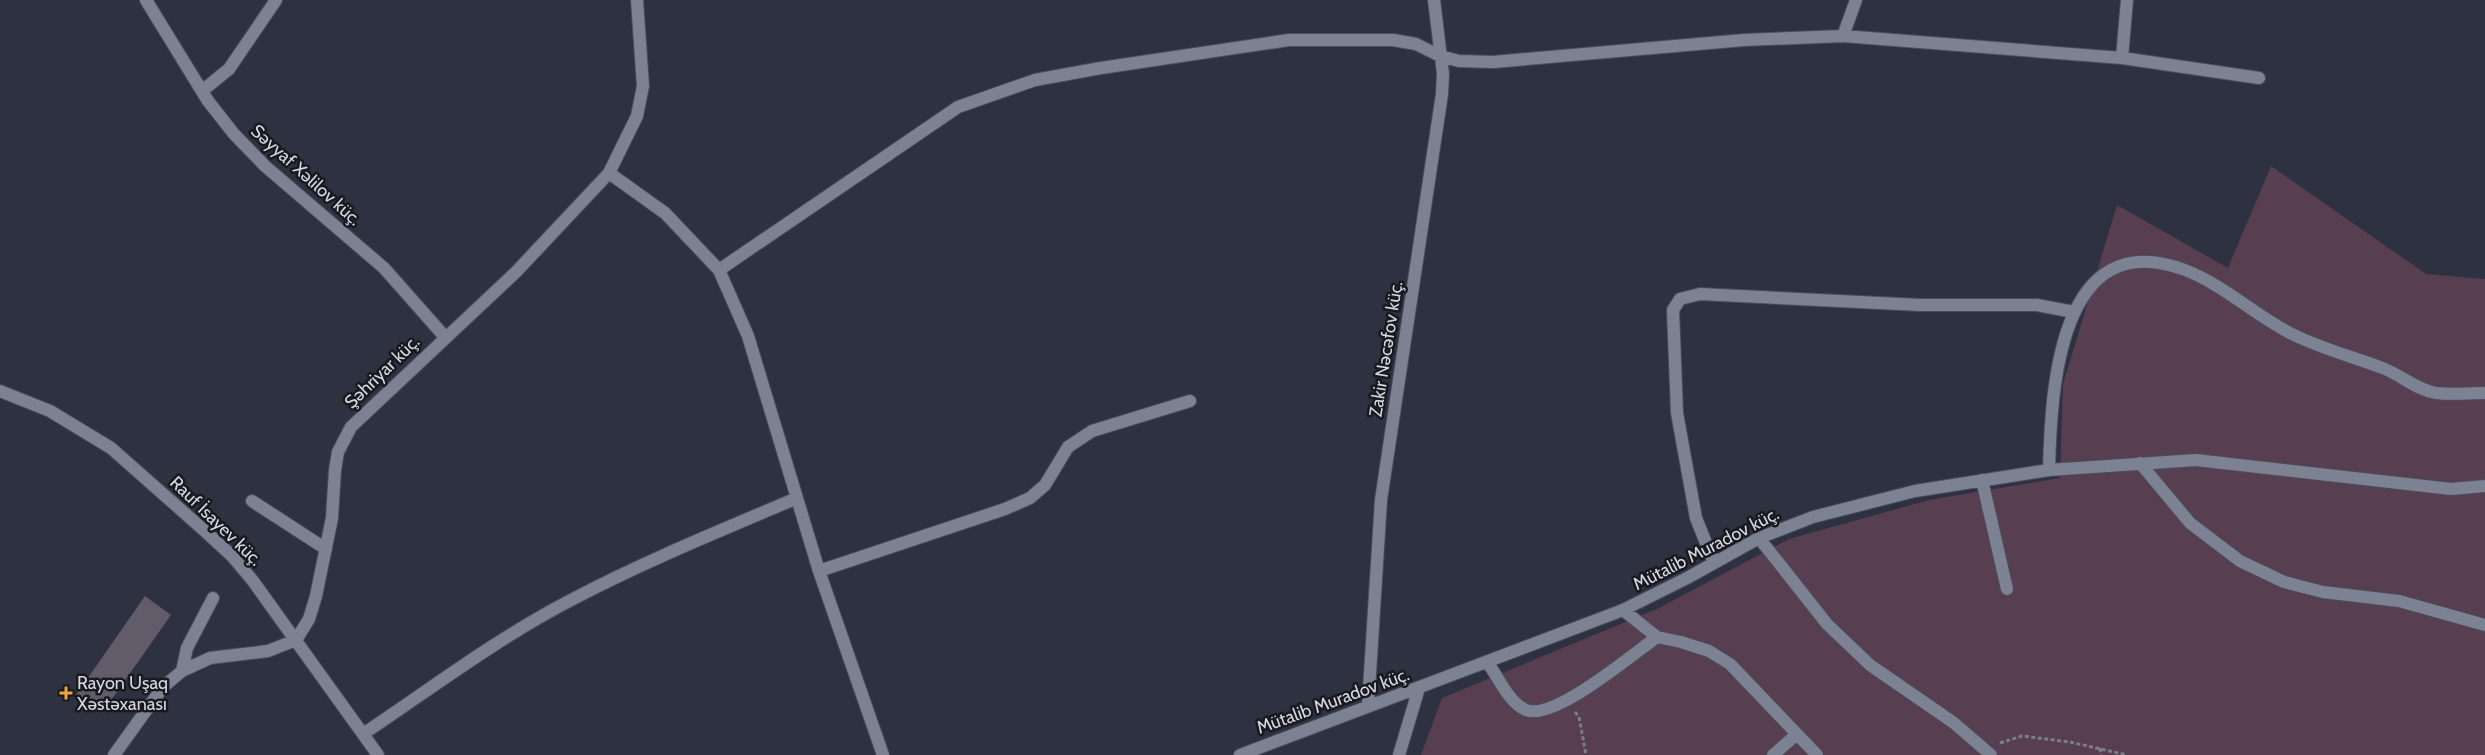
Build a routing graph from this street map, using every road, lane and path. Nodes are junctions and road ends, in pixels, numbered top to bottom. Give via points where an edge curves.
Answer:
1 (146, 0) edge
2 (276, 0) edge
3 (637, 0) edge
4 (1434, 0) edge
5 (1856, 0) edge
6 (2127, 0) edge
7 (1843, 36) junction
8 (1440, 56) junction
9 (2122, 58) junction
10 (2259, 78) dead end
11 (202, 91) junction
12 (609, 172) junction
13 (719, 270) junction
14 (2074, 312) junction
15 (445, 336) junction
16 (0, 391) edge
17 (2485, 393) edge
18 (1190, 401) dead end
19 (2140, 463) junction
20 (2049, 470) junction
21 (1982, 480) junction
22 (2485, 486) edge
23 (797, 498) junction
24 (252, 501) dead end
25 (1759, 538) junction
26 (326, 549) junction
27 (1714, 563) junction
28 (819, 571) junction
29 (2007, 589) dead end
30 (212, 598) dead end
31 (1623, 610) junction
32 (2485, 625) edge
33 (1657, 637) junction
34 (296, 640) junction
35 (1488, 663) junction
36 (182, 671) junction
37 (1419, 688) junction
38 (1568, 701) junction
39 (1368, 705) junction
40 (363, 734) junction
41 (1797, 734) junction
42 (2100, 748) junction
43 (1987, 751) edge
44 (114, 755) edge
45 (378, 755) edge
46 (883, 755) edge
47 (1240, 755) edge
48 (1399, 755) edge
49 (1586, 755) edge
50 (1773, 755) edge
51 (1816, 755) edge
52 (2100, 755) edge
53 (2127, 755) edge

1 - 11 street, Səyyaf Xəlilov küç.
2 - 11 street via 229,69
3 - 12 street, Şəhriyar küç. via 643,86 637,116
4 - 8 street, Zakir Nəcəfov küç.
5 - 7 street
6 - 9 street
7 - 8 street via 1744,40 1493,62 1459,61
7 - 9 street
8 - 13 street via 1416,44 1393,40 1289,40 1035,80 958,107
8 - 39 street, Zakir Nəcəfov küç. via 1442,94 1381,500
9 - 10 street
11 - 15 street, Səyyaf Xəlilov küç. via 240,141 384,268
12 - 13 street via 665,213
12 - 15 street, Şəhriyar küç. via 516,272
13 - 23 street via 748,336
14 - 17 street via 2086,290 2108,270 2128,264 2158,262 2186,270 2292,334 2385,369 2424,390
14 - 20 street via 2055,374
14 - 27 street via 2037,305 1920,305 1700,294 1680,298 1673,310 1677,414 1696,518
15 - 26 street, Şəhriyar küç. via 350,427 338,452 334,470 332,518
16 - 34 street, Rauf İsayev küç. via 50,411 111,448 232,556
18 - 28 street via 1092,431 1068,447 1045,485 1030,498
19 - 20 street, Mütalib Muradov küç.
19 - 22 street, Mütalib Muradov küç. via 2196,460 2451,489
19 - 32 street via 2190,523 2240,561 2284,582 2323,592 2399,601
20 - 21 street, Mütalib Muradov küç.
21 - 25 street, Mütalib Muradov küç. via 1915,491 1813,517
21 - 29 street
23 - 28 street
23 - 40 street via 675,550 572,599 492,647
24 - 26 street
25 - 27 street, Mütalib Muradov küç.
25 - 43 street via 1827,624 1870,665 1954,723
26 - 34 street, Şəhriyar küç. via 309,619
27 - 31 street, Mütalib Muradov küç.
28 - 46 street
30 - 36 street via 187,648
31 - 33 street
31 - 35 street, Mütalib Muradov küç.
33 - 38 street
33 - 41 street via 1709,651 1730,664
34 - 36 street via 268,651 210,658
34 - 40 street, Rauf İsayev küç.
35 - 37 street, Mütalib Muradov küç.
35 - 38 street via 1514,700 1527,710 1544,711
36 - 44 street via 163,687
37 - 39 street, Mütalib Muradov küç.
37 - 48 street
38 - 49 path via 1578,717
39 - 47 street, Mütalib Muradov küç.
40 - 45 street, Rauf İsayev küç.
41 - 50 street
41 - 51 street
42 - 43 path via 2022,736
42 - 52 path
42 - 53 path

